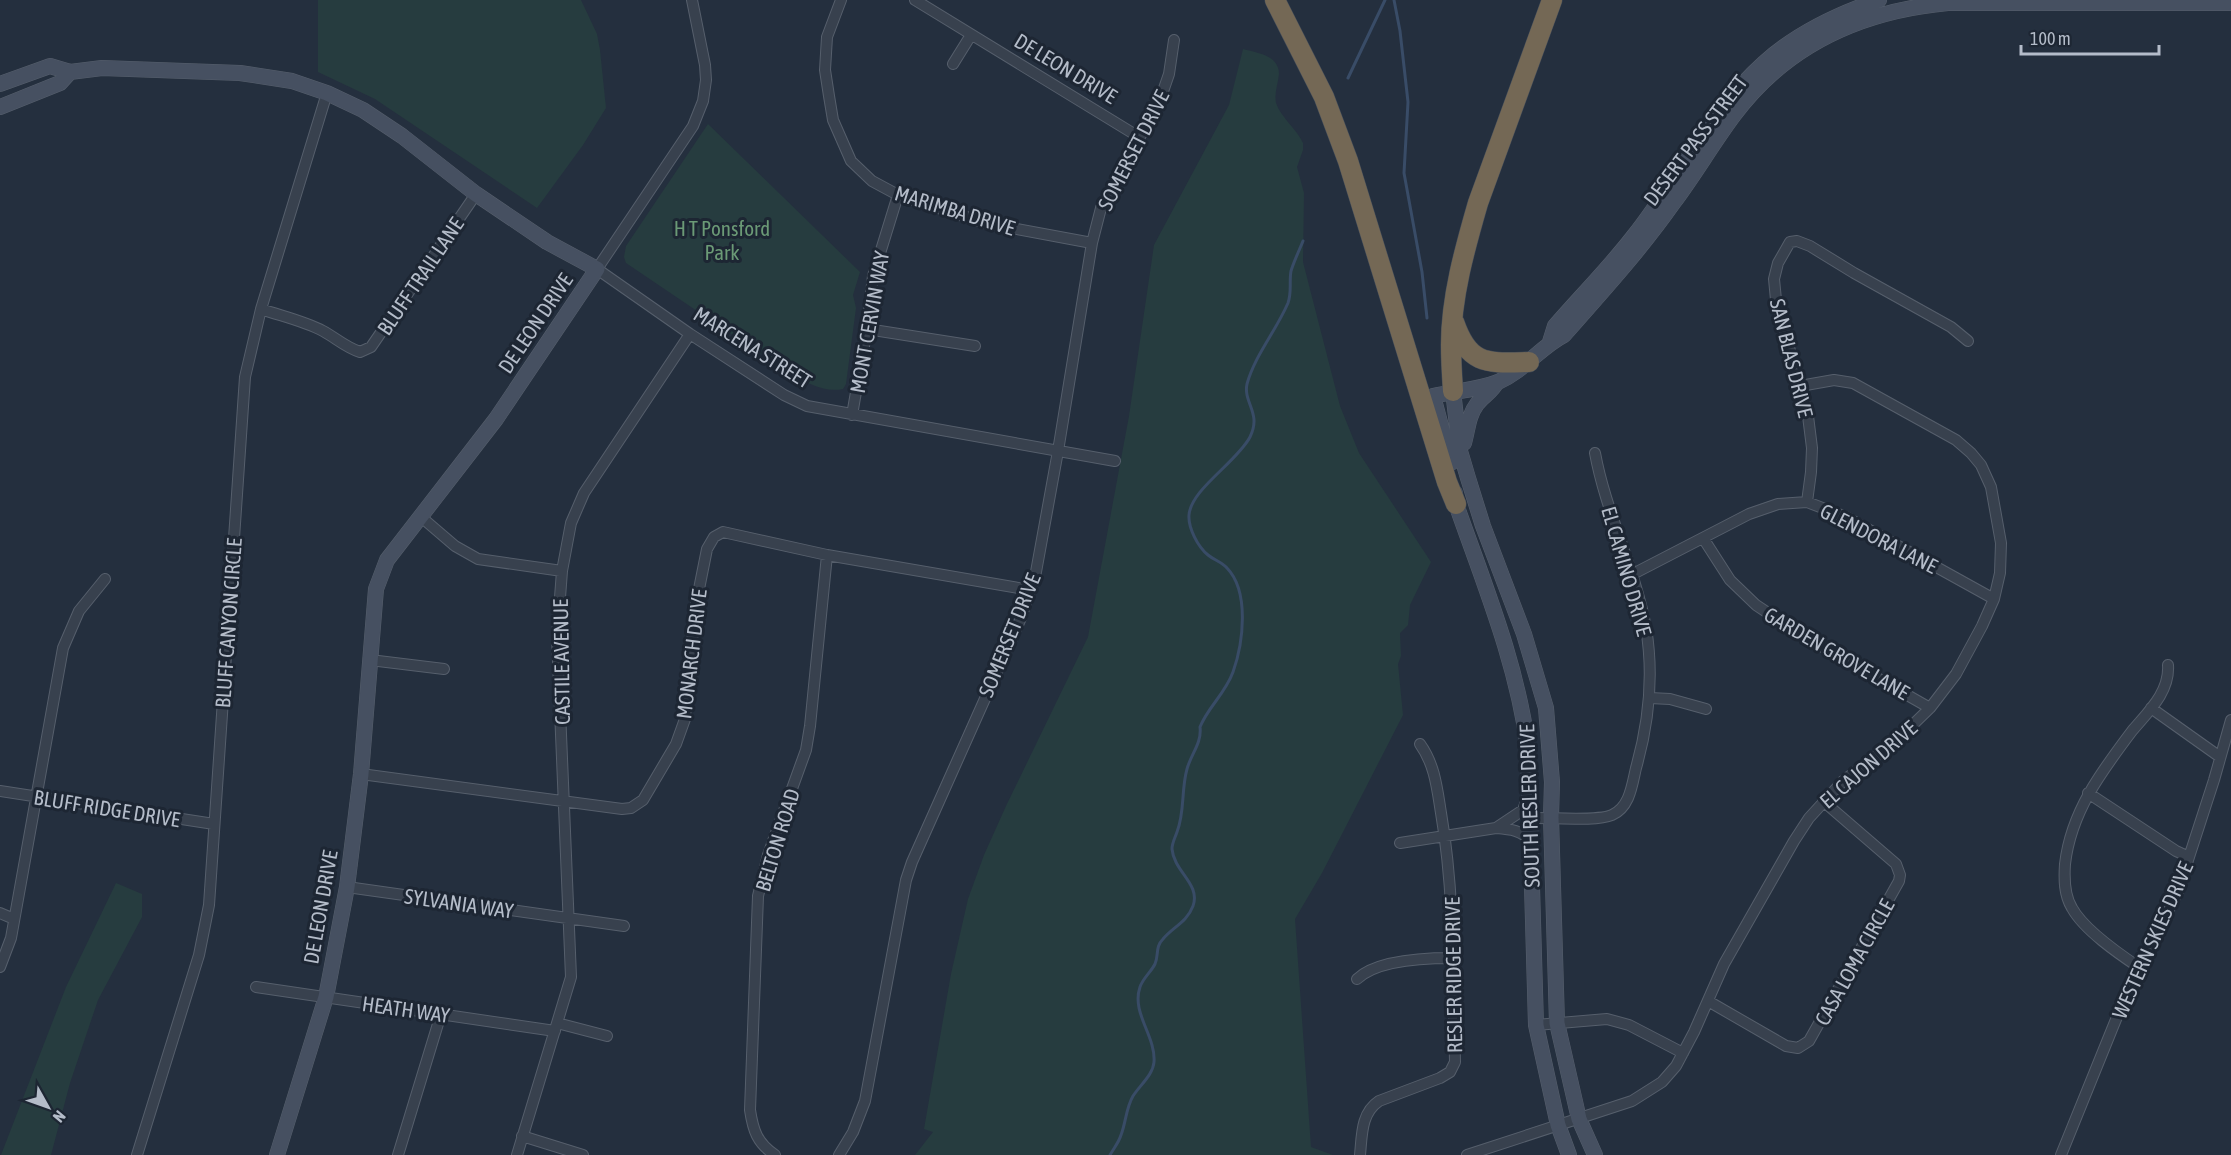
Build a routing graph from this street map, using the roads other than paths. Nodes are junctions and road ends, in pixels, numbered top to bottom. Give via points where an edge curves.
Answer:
1 (692, 0) edge
2 (841, 0) edge
3 (915, 0) edge
4 (1275, 0) edge
5 (1552, 0) edge
6 (2231, 3) edge
7 (1885, 4) edge
8 (971, 35) junction
9 (1174, 40) dead end
10 (953, 64) dead end
11 (70, 72) junction
12 (0, 84) edge
13 (327, 93) junction
14 (0, 107) edge
15 (1139, 137) junction
16 (476, 194) junction
17 (898, 195) junction
18 (1368, 228) junction
19 (1092, 243) junction
20 (597, 269) junction
21 (261, 309) junction
22 (1453, 318) junction
23 (867, 329) junction
24 (690, 334) junction
25 (1968, 341) dead end
26 (975, 346) dead end
27 (1529, 362) junction
28 (1498, 382) junction
29 (1800, 386) junction
30 (1453, 391) junction
31 (1433, 396) junction
32 (852, 415) junction
33 (1058, 451) junction
34 (1460, 451) junction
35 (1595, 453) dead end
36 (1115, 461) dead end
37 (1807, 502) junction
38 (1456, 504) junction
39 (420, 516) junction
40 (1702, 538) junction
41 (827, 555) junction
42 (562, 571) junction
43 (1631, 575) junction
44 (105, 579) dead end
45 (1030, 590) junction
46 (1994, 599) junction
47 (370, 660) junction
48 (2168, 665) dead end
49 (444, 669) dead end
50 (1650, 698) junction
51 (1930, 708) junction
52 (2151, 708) junction
53 (1706, 709) dead end
54 (2231, 720) edge
55 (1420, 744) dead end
56 (2220, 757) junction
57 (361, 774) junction
58 (0, 791) edge
59 (1529, 792) junction
60 (2088, 793) junction
61 (35, 798) junction
62 (565, 801) junction
63 (1823, 801) junction
64 (1551, 817) junction
65 (1530, 818) junction
66 (214, 824) junction
67 (1496, 828) junction
68 (1445, 836) junction
69 (1531, 842) junction
70 (1400, 843) dead end
71 (2190, 857) junction
72 (347, 887) junction
73 (0, 913) edge
74 (14, 919) junction
75 (570, 919) junction
76 (624, 926) dead end
77 (1452, 958) junction
78 (0, 967) edge
79 (2140, 968) junction
80 (1357, 979) dead end
81 (256, 987) dead end
82 (326, 997) junction
83 (1708, 1001) junction
84 (441, 1014) junction
85 (1557, 1023) junction
86 (1536, 1025) junction
87 (556, 1027) junction
88 (607, 1036) dead end
89 (1683, 1053) junction
90 (1580, 1119) junction
91 (1558, 1125) junction
92 (522, 1136) junction
93 (1497, 1151) edge
94 (137, 1155) edge
95 (277, 1155) edge
96 (398, 1155) edge
97 (517, 1155) edge
98 (583, 1155) edge
99 (775, 1155) edge
100 (839, 1155) edge
101 (1360, 1155) edge
102 (1467, 1155) edge
103 (1569, 1155) edge
104 (1595, 1155) edge
105 (2061, 1155) edge

1 - 20 street, DE LEON DRIVE via 705,65 703,101 693,126
2 - 17 street, MARIMBA DRIVE via 826,37 833,120 851,161 872,181
3 - 8 street, DE LEON DRIVE
4 - 18 highway via 1324,97
5 - 22 highway via 1478,203 1461,267
6 - 7 street, DESERT PASS STREET
7 - 27 street, DESERT PASS STREET via 1799,53 1774,73 1734,115 1670,197 1639,250 1564,336 1550,342
8 - 10 street
8 - 15 street, DE LEON DRIVE
9 - 15 street, SOMERSET DRIVE via 1167,83
11 - 12 street via 50,66
11 - 13 street, MARCENA STREET via 102,68 240,73 292,81
11 - 14 street via 60,83
13 - 16 street, MARCENA STREET via 363,110 402,136
13 - 21 street, BLUFF CANYON CIRCLE
15 - 19 street, SOMERSET DRIVE via 1104,200
16 - 20 street, MARCENA STREET via 547,242
16 - 21 street, BLUFF TRAIL LANE via 371,348 360,352 346,348 315,328
17 - 19 street, MARIMBA DRIVE via 985,223
17 - 23 street, MONT CERVIN WAY via 873,276
18 - 31 highway via 1389,257 1402,289
18 - 38 highway
19 - 33 street, SOMERSET DRIVE
20 - 24 street, MARCENA STREET
20 - 39 street, DE LEON DRIVE via 496,419
21 - 66 street, BLUFF CANYON CIRCLE via 242,406
22 - 27 highway via 1461,340 1480,359
22 - 30 highway
23 - 26 street
23 - 32 street, MONT CERVIN WAY
24 - 32 street, MARCENA STREET via 791,398 807,406
24 - 42 street, CASTILE AVENUE via 584,493 571,523
25 - 29 street, SAN BLAS DRIVE via 1951,327 1810,246 1793,241 1778,263 1774,279 1776,300
27 - 28 street, DESERT PASS STREET
28 - 30 street, DESERT PASS STREET
28 - 34 street via 1469,417
29 - 37 street, SAN BLAS DRIVE via 1812,448
29 - 46 street, EL CAJON DRIVE via 1834,380 1853,383 1956,440 1982,465 1991,488 2001,543 2002,560
30 - 31 street, DESERT PASS STREET
30 - 34 street, SOUTH RESLER DRIVE
31 - 38 street, SOUTH RESLER DRIVE via 1454,478
32 - 33 street, MARCENA STREET
33 - 36 street, MARCENA STREET
33 - 45 street, SOMERSET DRIVE
34 - 64 street, SOUTH RESLER DRIVE via 1539,681 1550,746
35 - 43 street, EL CAMINO DRIVE via 1599,478
37 - 40 street, GLENDORA LANE via 1768,506
37 - 46 street, GLENDORA LANE via 1846,517
38 - 59 street, SOUTH RESLER DRIVE via 1521,698
39 - 42 street via 455,546 478,558
39 - 47 street, DE LEON DRIVE via 387,560 380,576
40 - 43 street, GLENDORA LANE
40 - 51 street, GARDEN GROVE LANE via 1730,580 1756,605
41 - 45 street, MONARCH DRIVE
41 - 62 street, MONARCH DRIVE via 732,532 714,537 707,549 695,609 685,719 676,744 643,800 631,808
41 - 99 street, BELTON ROAD via 806,750 768,855 758,896 750,1110 752,1129
42 - 62 street, CASTILE AVENUE via 557,637
43 - 50 street, EL CAMINO DRIVE via 1646,628
44 - 61 street via 79,610 63,648
45 - 100 street, SOMERSET DRIVE via 912,861 865,1101
46 - 51 street, EL CAJON DRIVE via 1956,674
47 - 49 street
47 - 57 street, DE LEON DRIVE
48 - 52 street via 2167,686
50 - 53 street
50 - 64 street, EL CAMINO DRIVE via 1644,740 1624,805 1618,812 1603,817
51 - 63 street, EL CAJON DRIVE
52 - 56 street
52 - 60 street
54 - 56 street, WESTERN SKIES DRIVE
55 - 68 street, RESLER RIDGE DRIVE via 1434,769
56 - 71 street, WESTERN SKIES DRIVE
57 - 62 street, MONARCH DRIVE
57 - 72 street, DE LEON DRIVE
58 - 61 street, BLUFF RIDGE DRIVE
59 - 65 street, SOUTH RESLER DRIVE
59 - 67 street via 1523,810
60 - 71 street
60 - 79 street via 2069,840 2064,879 2067,898 2082,922
61 - 66 street, BLUFF RIDGE DRIVE
61 - 74 street
62 - 75 street, CASTILE AVENUE
63 - 83 street, EL CAJON DRIVE via 1794,841 1724,964
63 - 83 street, CASA LOMA CIRCLE via 1892,860 1900,875 1809,1041 1798,1048 1786,1046
64 - 65 street, EL CAMINO DRIVE
64 - 85 street, SOUTH RESLER DRIVE
65 - 69 street, SOUTH RESLER DRIVE
66 - 94 street, BLUFF CANYON CIRCLE via 209,905 199,955
67 - 68 street
67 - 69 street via 1522,833
68 - 70 street
68 - 77 street, RESLER RIDGE DRIVE via 1452,894
69 - 86 street, SOUTH RESLER DRIVE
71 - 79 street, WESTERN SKIES DRIVE
72 - 75 street, SYLVANIA WAY
72 - 82 street, DE LEON DRIVE
73 - 74 street
74 - 78 street
75 - 76 street, SYLVANIA WAY
75 - 87 street, CASTILE AVENUE via 571,977
77 - 80 street via 1410,960 1372,969
77 - 101 street, RESLER RIDGE DRIVE via 1455,1062 1450,1072 1440,1078 1370,1106 1365,1114
79 - 105 street, WESTERN SKIES DRIVE
81 - 82 street, HEATH WAY
82 - 84 street, HEATH WAY
82 - 95 street, DE LEON DRIVE
83 - 89 street, EL CAJON DRIVE
84 - 87 street, HEATH WAY
84 - 96 street
85 - 86 street
85 - 89 street via 1617,1020
85 - 90 street, SOUTH RESLER DRIVE
86 - 91 street, SOUTH RESLER DRIVE
87 - 88 street
87 - 92 street, CASTILE AVENUE
89 - 90 street, EL CAJON DRIVE via 1668,1076 1644,1095
90 - 91 street, EL CAJON DRIVE
90 - 104 street, SOUTH RESLER DRIVE
91 - 93 street, EL CAJON DRIVE
91 - 103 street, SOUTH RESLER DRIVE
92 - 97 street, CASTILE AVENUE
92 - 98 street
93 - 102 street, EL CAJON DRIVE

